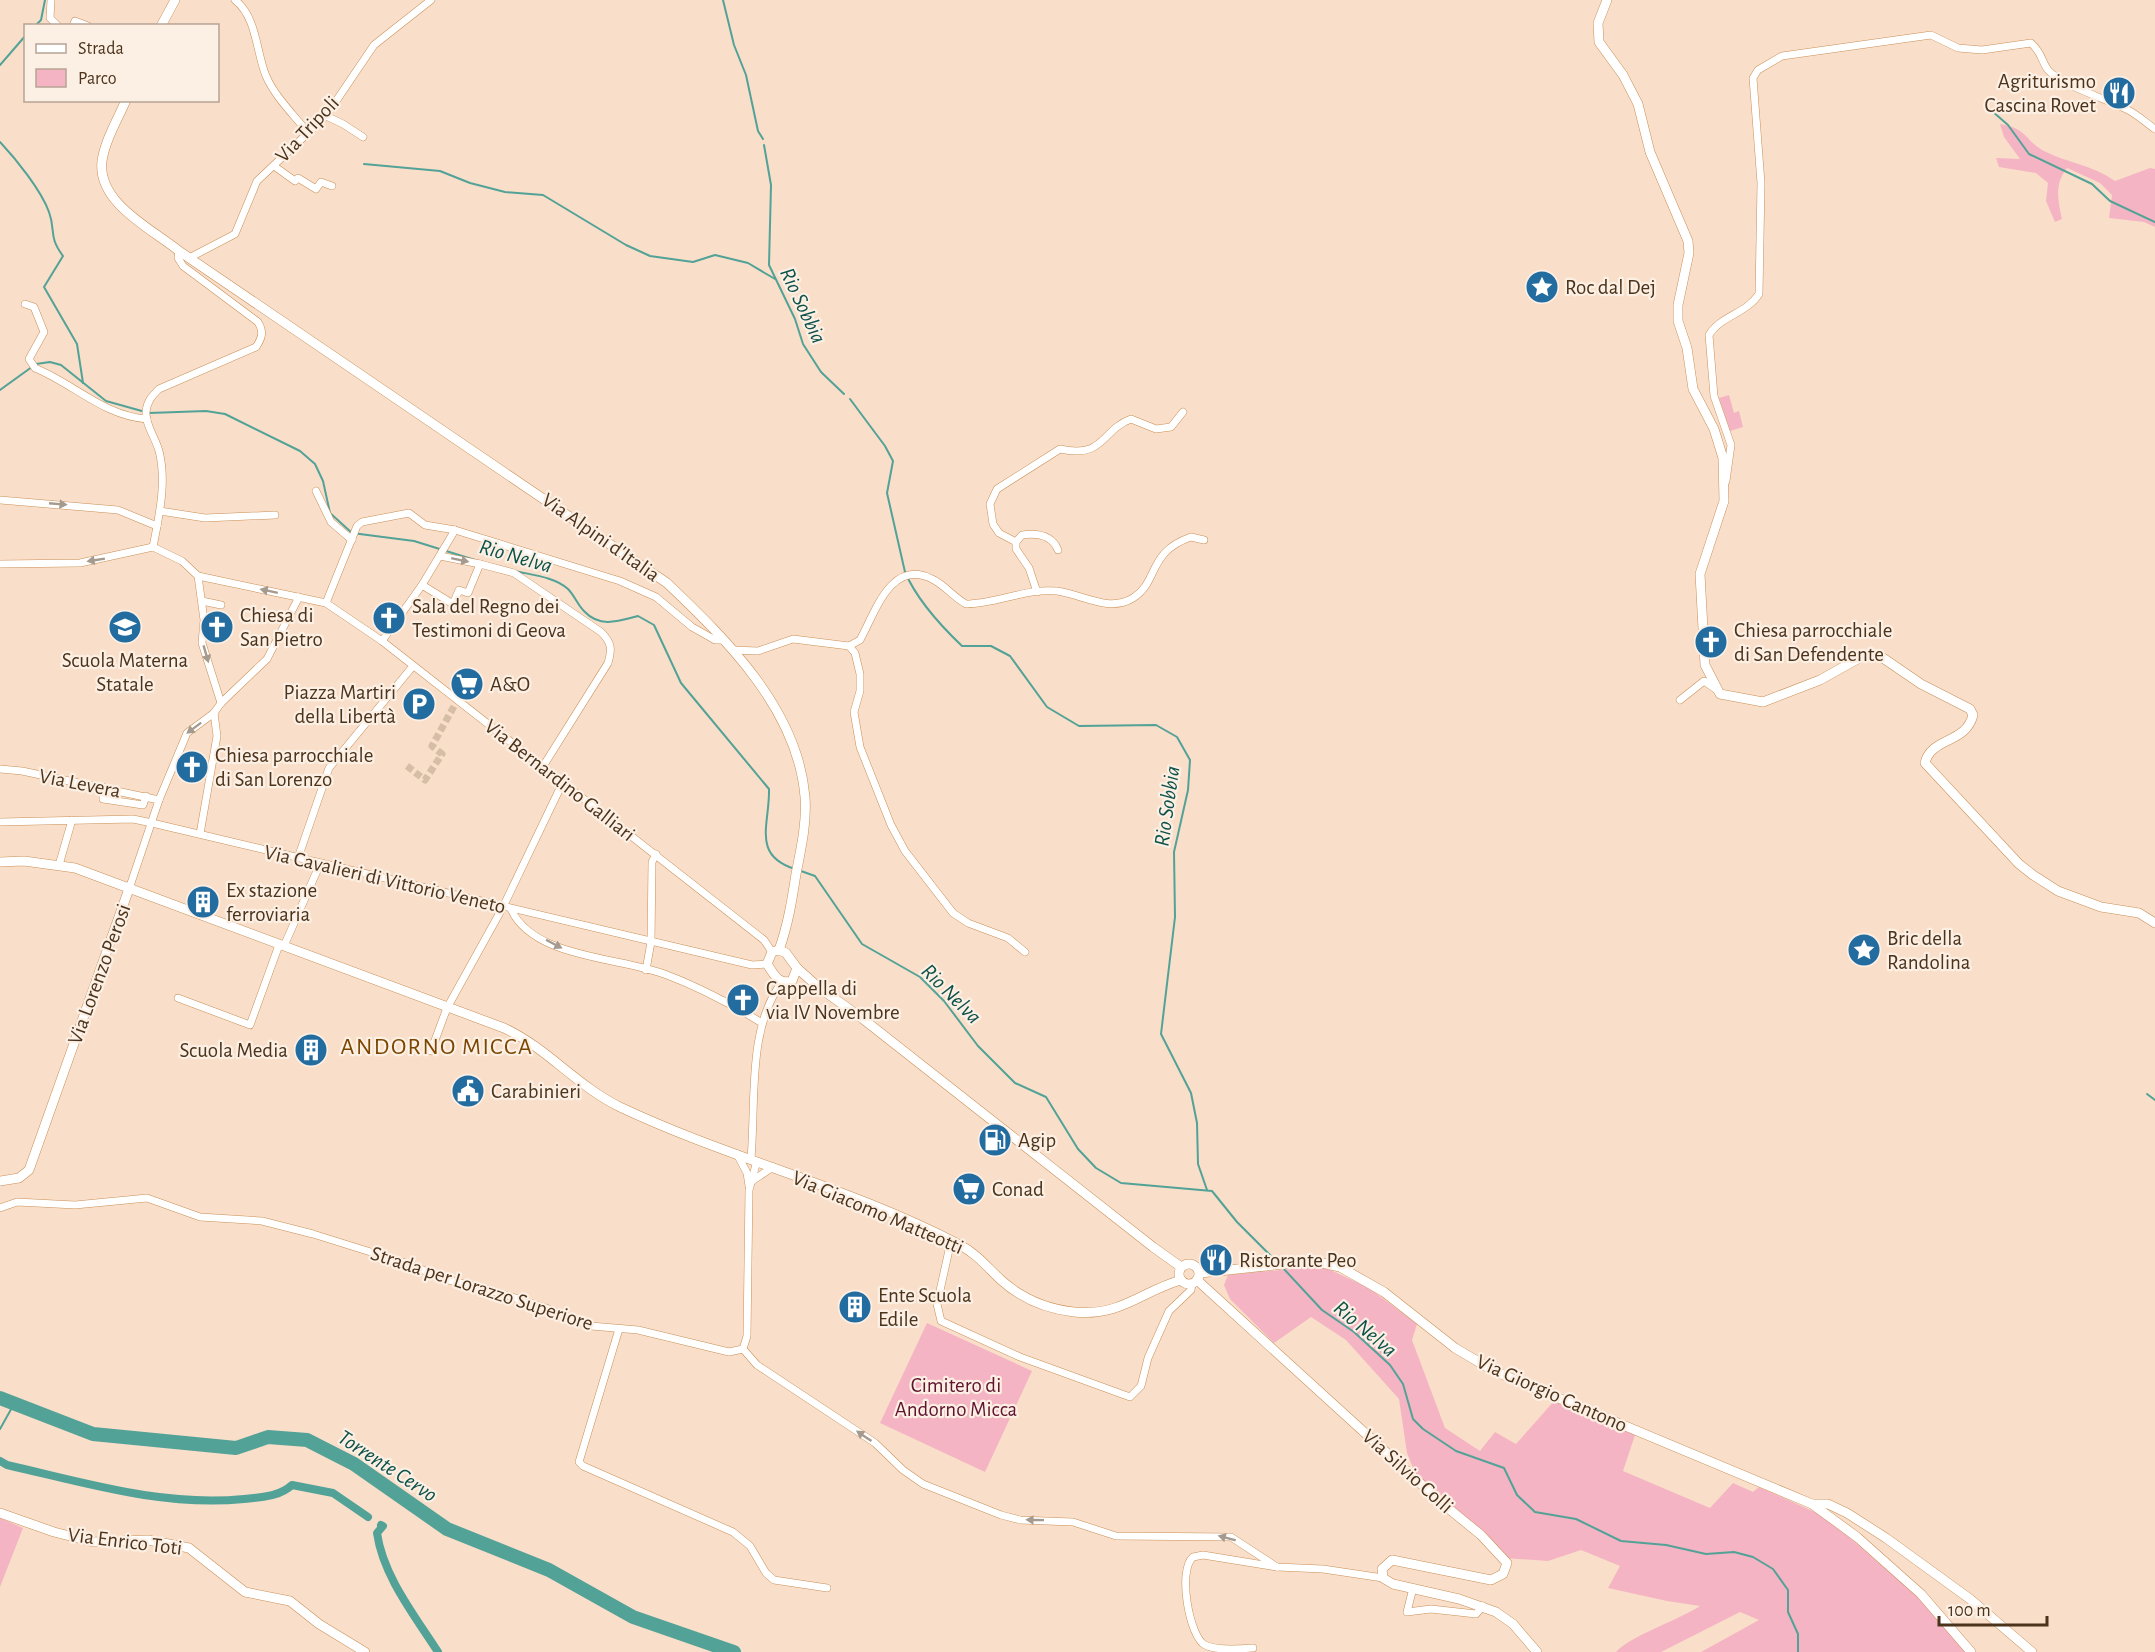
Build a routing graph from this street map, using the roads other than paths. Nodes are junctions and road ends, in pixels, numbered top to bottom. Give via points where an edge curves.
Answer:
1 (51, 0) edge
2 (175, 0) edge
3 (235, 0) edge
4 (431, 0) edge
5 (1607, 0) edge
6 (56, 24) edge
7 (162, 24) edge
8 (125, 102) edge
9 (326, 116) junction
10 (2155, 129) edge
11 (308, 133) junction
12 (363, 137) dead end
13 (274, 165) junction
14 (332, 186) dead end
15 (179, 251) junction
16 (189, 258) junction
17 (25, 304) dead end
18 (1183, 412) dead end
19 (146, 417) junction
20 (1724, 489) junction
21 (316, 491) dead end
22 (0, 500) edge
23 (160, 512) junction
24 (275, 515) dead end
25 (157, 526) junction
26 (455, 530) junction
27 (353, 536) junction
28 (1204, 540) dead end
29 (1016, 542) junction
30 (153, 548) junction
31 (1058, 550) dead end
32 (442, 552) junction
33 (0, 564) edge
34 (480, 564) junction
35 (198, 576) junction
36 (422, 585) junction
37 (1037, 592) junction
38 (299, 597) junction
39 (202, 601) junction
40 (326, 603) junction
41 (221, 605) dead end
42 (723, 640) junction
43 (382, 641) junction
44 (849, 646) junction
45 (732, 650) junction
46 (413, 666) junction
47 (1718, 690) junction
48 (1680, 700) dead end
49 (221, 703) junction
50 (214, 713) junction
51 (542, 768) junction
52 (0, 769) edge
53 (562, 784) junction
54 (103, 787) junction
55 (146, 796) junction
56 (159, 800) junction
57 (72, 819) junction
58 (0, 822) edge
59 (152, 823) junction
60 (200, 834) junction
61 (656, 854) junction
62 (298, 858) junction
63 (0, 862) edge
64 (320, 864) junction
65 (59, 865) junction
66 (130, 886) junction
67 (503, 907) junction
68 (511, 909) junction
69 (2155, 922) edge
70 (651, 942) junction
71 (282, 945) junction
72 (776, 951) junction
73 (1025, 952) dead end
74 (767, 964) junction
75 (797, 968) junction
76 (646, 970) junction
77 (787, 982) junction
78 (817, 986) junction
79 (178, 998) dead end
80 (447, 1008) junction
81 (762, 1023) junction
82 (431, 1051) dead end
83 (736, 1152) junction
84 (754, 1160) junction
85 (773, 1167) junction
86 (0, 1181) edge
87 (752, 1181) junction
88 (749, 1190) junction
89 (0, 1208) edge
90 (951, 1241) junction
91 (1181, 1267) junction
92 (1196, 1279) junction
93 (1181, 1280) junction
94 (619, 1329) junction
95 (743, 1349) junction
96 (1812, 1504) junction
97 (0, 1513) edge
98 (1277, 1567) junction
99 (1383, 1578) junction
100 (827, 1588) dead end
101 (1413, 1588) junction
102 (1483, 1606) junction
103 (1253, 1648) dead end
104 (365, 1652) edge
105 (1537, 1652) edge
106 (1971, 1652) edge
107 (2032, 1652) edge

1 - 6 street via 50,18
2 - 7 street
3 - 11 street via 245,7 267,78
4 - 9 street, Via Tripoli via 374,45
5 - 20 street via 1598,23 1599,42 1638,104 1650,152 1688,241 1678,321 1693,389 1719,441
8 - 15 street, Via Alpini d'Italia via 102,161 103,179 115,201
9 - 11 street, Via Tripoli
9 - 12 street
10 - 20 street via 2128,110 2088,94 2048,70 2041,52 2031,43 1982,50 1958,48 1931,35 1782,56 1758,70 1753,78 1761,183 1759,294 1750,306 1719,323 1709,335 1714,396 1731,445
11 - 13 street, Via Tripoli
13 - 14 street via 295,181 298,178 316,189 321,182
13 - 16 street, Via Tripoli via 257,181 235,234
15 - 16 street, Via Alpini d'Italia
15 - 19 street via 183,266 258,321 263,330 256,347 159,389 150,398
16 - 42 street, Via Alpini d'Italia via 660,577
17 - 19 street via 34,306 44,332 29,359 33,366 109,409 129,418
18 - 29 street via 1171,427 1156,429 1131,419 1118,423 1108,438 1093,448 1073,452 1060,448 997,489 990,504 993,524 999,533
19 - 23 street via 162,468
20 - 47 street via 1724,501 1700,574 1705,665
21 - 27 street via 331,522
22 -> 25 street via 118,510
23 - 24 street via 205,518
23 - 25 street
25 - 30 street
26 - 27 street via 425,525 409,513 362,522
26 - 32 street
26 - 42 street via 620,581 656,597 692,627 715,640
27 - 40 street
28 - 37 street via 1191,537 1165,551 1141,591 1128,601 1101,603 1058,591
29 - 31 street via 1022,534 1041,535
29 - 37 street
30 -> 33 street via 80,562
30 - 35 street, Via Bernardino Galliari via 182,561
32 -> 34 street
32 - 36 street
34 - 36 street via 468,593 459,590 453,604
34 - 51 street via 513,573 610,641 608,663
38 -> 35 street, Via Bernardino Galliari
35 - 39 street
36 - 43 street
37 - 44 street via 966,604 931,578 902,577 882,597 860,640
38 - 40 street, Via Bernardino Galliari
38 - 49 street, Via Lorenzo Perosi via 267,659
39 - 41 street
39 -> 49 street via 202,643
40 - 43 street, Via Bernardino Galliari
42 - 45 street, Via Alpini d'Italia
43 - 46 street, Via Bernardino Galliari
44 - 45 street via 793,639 758,651
44 - 73 street via 855,653 860,674 854,712 860,747 904,851 953,913 968,924 1008,938
45 - 72 street, Via Alpini d'Italia via 760,683 797,758 805,800 799,861
46 - 51 street, Via Bernardino Galliari
46 - 62 street via 329,768
47 - 48 street via 1704,681
47 - 69 street via 1720,694 1763,702 1820,681 1863,656 1883,658 1921,684 1970,709 1973,715 1965,732 1934,748 1925,763 2019,864 2058,891 2101,907 2139,913
49 - 50 street, Via Lorenzo Perosi
50 -> 56 street, Via Lorenzo Perosi via 187,733
50 - 60 street via 217,736
51 - 53 street, Via Bernardino Galliari
52 - 54 street, Via Levera
53 - 61 street, Via Bernardino Galliari
53 - 67 street
54 - 55 street, Via Levera
54 - 55 street via 103,799 143,805
55 - 56 street, Via Levera
56 - 59 street, Via Lorenzo Perosi
57 - 58 street, Via Cavalieri di Vittorio Veneto
57 - 59 street, Via Cavalieri di Vittorio Veneto via 133,819
57 - 65 street
59 - 60 street, Via Cavalieri di Vittorio Veneto
59 - 66 street, Via Lorenzo Perosi
60 - 62 street, Via Cavalieri di Vittorio Veneto
61 - 70 street via 652,862
61 - 72 street, Via Bernardino Galliari
62 - 64 street, Via Cavalieri di Vittorio Veneto
63 - 65 street, Via Giacomo Matteotti
64 - 67 street, Via Cavalieri di Vittorio Veneto
64 - 71 street
65 - 66 street, Via Giacomo Matteotti
66 - 71 street, Via Giacomo Matteotti
66 - 86 street, Via Lorenzo Perosi via 29,1170 19,1178
67 - 68 street, Via Cavalieri di Vittorio Veneto
67 - 80 street
68 - 70 street, Via Cavalieri di Vittorio Veneto
68 -> 76 street via 518,924 564,949
70 - 74 street, Via Cavalieri di Vittorio Veneto via 752,965
70 - 76 street
71 - 79 street via 250,1025
71 - 80 street, Via Giacomo Matteotti
72 - 74 street
72 - 75 street via 786,953
74 - 77 street via 776,978
75 - 77 street
75 - 78 street
76 - 81 street via 725,999
77 - 78 street
77 - 81 street via 774,993
78 - 91 street
80 - 82 street
80 - 83 street, Via Giacomo Matteotti via 521,1036 621,1107
81 - 84 street
83 - 84 street, Via Giacomo Matteotti
83 - 88 street via 747,1173
84 - 85 street, Via Giacomo Matteotti
84 - 87 street
85 - 87 street
85 - 90 street, Via Giacomo Matteotti
87 - 88 street
88 - 95 street via 747,1336
89 - 94 street, Strada per Lorazzo Superiore via 16,1202 75,1205 147,1198 200,1217 262,1221 313,1234 591,1326
90 - 92 street via 938,1304 941,1321 1020,1357 1130,1397 1141,1386 1148,1358 1169,1311 1191,1290
90 - 93 street, Via Giacomo Matteotti via 974,1254 1018,1293 1059,1310 1093,1313 1118,1308
91 - 92 street via 1192,1264
91 - 93 street
92 - 93 street
92 - 96 street, Via Giorgio Cantono via 1313,1261 1340,1267 1368,1282 1455,1348 1494,1371
92 - 99 street, Via Silvio Colli via 1481,1535 1507,1563 1503,1575 1491,1580 1392,1560 1382,1569
94 - 95 street via 729,1352
94 - 100 street, Strada per Lorazzo Superiore via 579,1462 733,1532 750,1546 774,1580
98 -> 95 street via 1231,1538 1116,1536 1073,1522 1020,1520 923,1484 874,1443 757,1365
96 - 106 street via 1857,1537 1921,1594
96 - 107 street via 1828,1504 1886,1539 1970,1599
97 - 104 street, Via Enrico Toti via 93,1542 148,1540 189,1548 235,1586 250,1593 290,1600 319,1624
98 - 99 street
98 - 103 street via 1203,1555 1192,1557 1186,1565 1188,1609 1204,1645
99 - 101 street
101 - 102 street
101 - 102 street via 1407,1612 1431,1609 1476,1614
102 - 105 street via 1506,1617

